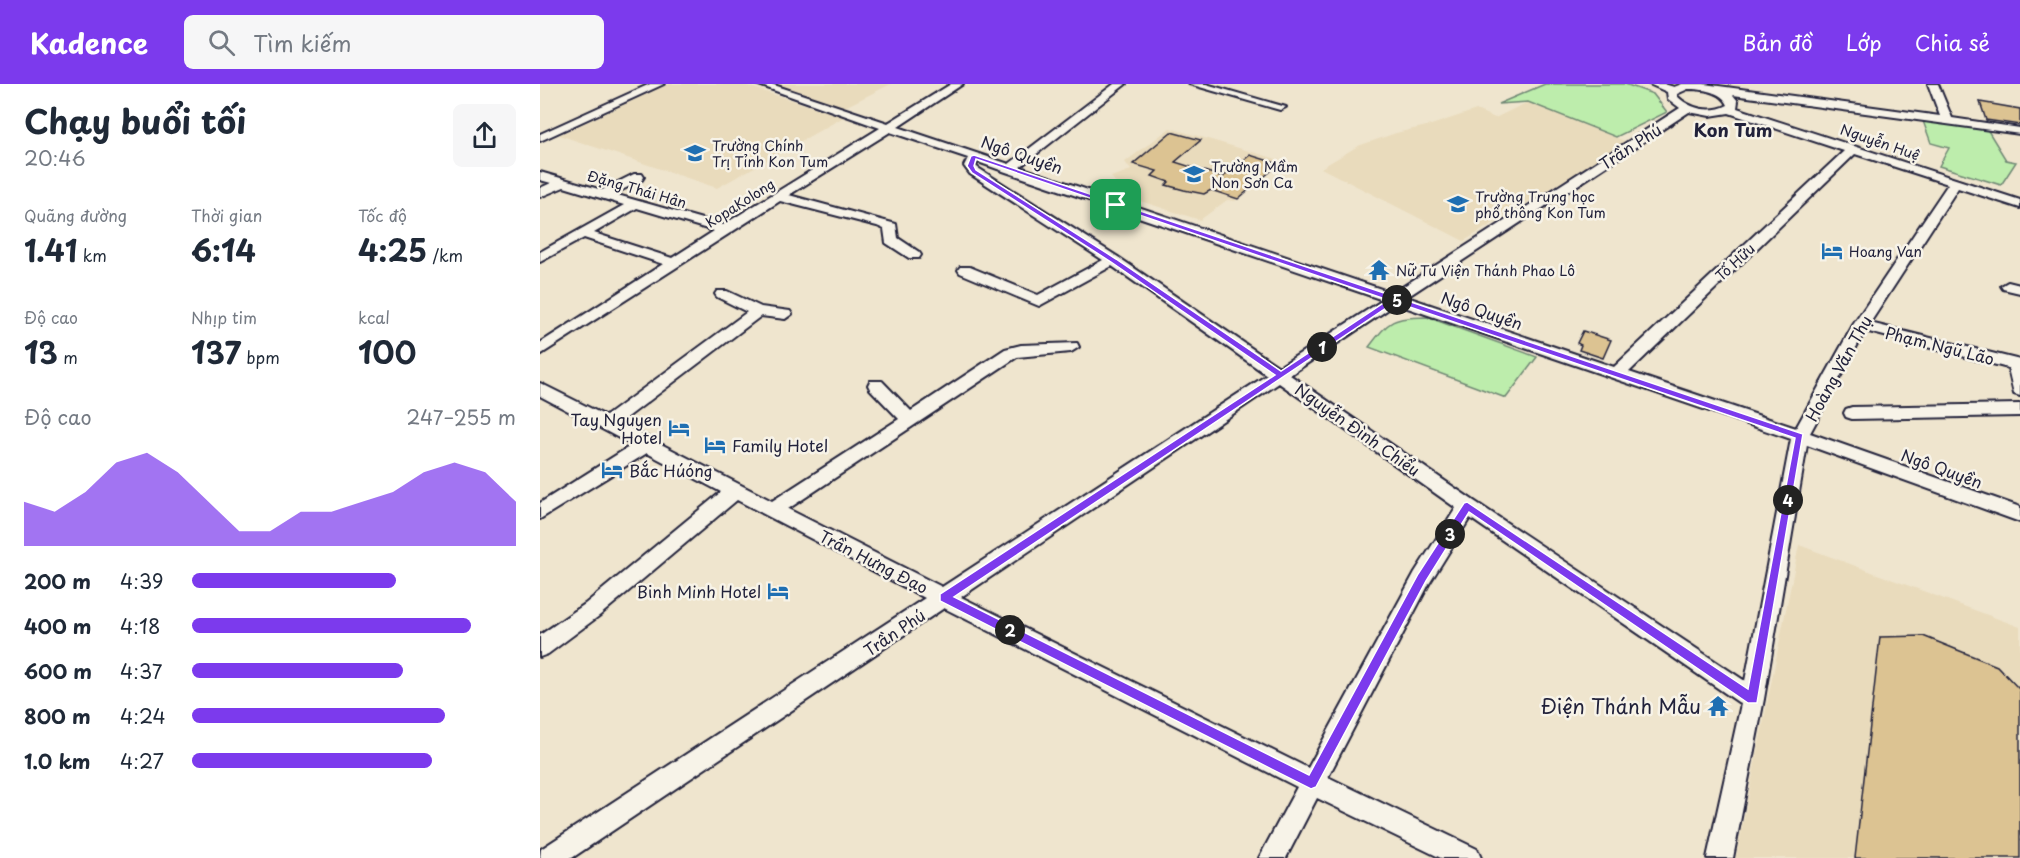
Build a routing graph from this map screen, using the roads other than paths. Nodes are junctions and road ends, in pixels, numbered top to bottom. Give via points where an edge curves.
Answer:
1 (659, 84) edge
2 (761, 84) edge
3 (958, 84) edge
4 (1121, 84) edge
5 (1194, 84) edge
6 (1654, 84) edge
7 (1933, 84) edge
8 (1718, 88) edge
9 (1674, 91) junction
10 (1280, 107) dead end
11 (1688, 108) junction
12 (1730, 109) junction
13 (1948, 122) junction
14 (891, 127) junction
15 (2020, 132) edge
16 (540, 138) edge
17 (1854, 148) junction
18 (974, 156) junction
19 (1010, 169) junction
20 (540, 176) edge
21 (638, 177) dead end
22 (562, 183) junction
23 (1954, 183) junction
24 (540, 193) edge
25 (602, 195) junction
26 (780, 197) junction
27 (2020, 204) edge
28 (633, 205) junction
29 (725, 230) junction
30 (582, 233) junction
31 (914, 255) dead end
32 (540, 258) edge
33 (1113, 260) junction
34 (674, 263) junction
35 (965, 270) dead end
36 (722, 294) dead end
37 (1394, 299) junction
38 (758, 311) junction
39 (785, 314) dead end
40 (1861, 325) junction
41 (1071, 347) dead end
42 (540, 351) edge
43 (2017, 365) edge
44 (1281, 375) junction
45 (1616, 375) junction
46 (876, 385) dead end
47 (540, 389) edge
48 (2020, 390) edge
49 (2020, 410) edge
50 (1852, 413) dead end
51 (909, 419) junction
52 (607, 424) junction
53 (1800, 436) junction
54 (646, 445) junction
55 (735, 491) junction
56 (1467, 506) junction
57 (774, 509) junction
58 (540, 512) edge
59 (2020, 515) edge
60 (944, 598) junction
61 (540, 647) edge
62 (1753, 699) junction
63 (1311, 783) junction
64 (550, 858) edge
65 (1272, 858) edge
66 (1467, 858) edge
67 (1720, 858) edge

1 - 16 street
2 - 14 street, Ngô Quyền
3 - 14 street, KopaKolong
4 - 19 street
5 - 10 street
6 - 9 street
7 - 13 street
8 - 9 street via 1686,86
8 - 12 street via 1733,101
8 - 13 street
9 - 11 street via 1672,97 1676,102
11 - 12 street via 1708,112
11 - 37 street, Trần Phú
12 - 17 street, Nguyễn Huệ
13 - 15 street
14 - 18 street, Ngô Quyền
14 - 26 street, KopaKolong
17 - 23 street, Nguyễn Huệ
17 - 45 street, Tố Hữu
18 - 19 street, Ngô Quyền
18 - 33 street, Nguyễn Đình Chiểu via 970,166 974,171
19 - 37 street, Ngô Quyền
20 - 22 street, Đặng Thái Hân
21 - 25 street
22 - 24 street
22 - 25 street, Đặng Thái Hân
23 - 27 street, Nguyễn Huệ
23 - 40 street, Hoàng Văn Thụ
25 - 28 street, Đặng Thái Hân
26 - 29 street, KopaKolong
26 - 31 street via 882,223 891,227 891,240
28 - 29 street, Đặng Thái Hân
28 - 30 street
29 - 34 street, KopaKolong
30 - 32 street
30 - 34 street
33 - 35 street via 1039,301
33 - 44 street, Nguyễn Đình Chiểu
34 - 42 street, KopaKolong
36 - 38 street
37 - 44 street, Trần Phú
37 - 45 street, Ngô Quyền
38 - 39 street
38 - 52 street
40 - 43 street, Phạm Ngũ Lão
40 - 53 street, Hoàng Văn Thụ
41 - 51 street via 1011,353
43 - 48 street
44 - 56 street, Nguyễn Đình Chiểu
44 - 60 street, Trần Phú
45 - 53 street, Ngô Quyền
46 - 51 street
47 - 52 street, Trần Hưng Đạo
49 - 50 street
51 - 57 street
52 - 54 street, Trần Hưng Đạo
53 - 59 street, Ngô Quyền
53 - 62 street, Hoàng Văn Thụ
54 - 55 street, Trần Hưng Đạo
54 - 58 street
55 - 57 street, Trần Hưng Đạo
55 - 61 street via 592,610
56 - 62 street, Nguyễn Đình Chiểu
56 - 63 street via 1422,578
57 - 60 street, Trần Hưng Đạo
60 - 63 street, Trần Hưng Đạo
60 - 64 street, Trần Phú
62 - 67 street, Hoàng Văn Thụ
63 - 65 street
63 - 66 street, Trần Hưng Đạo

